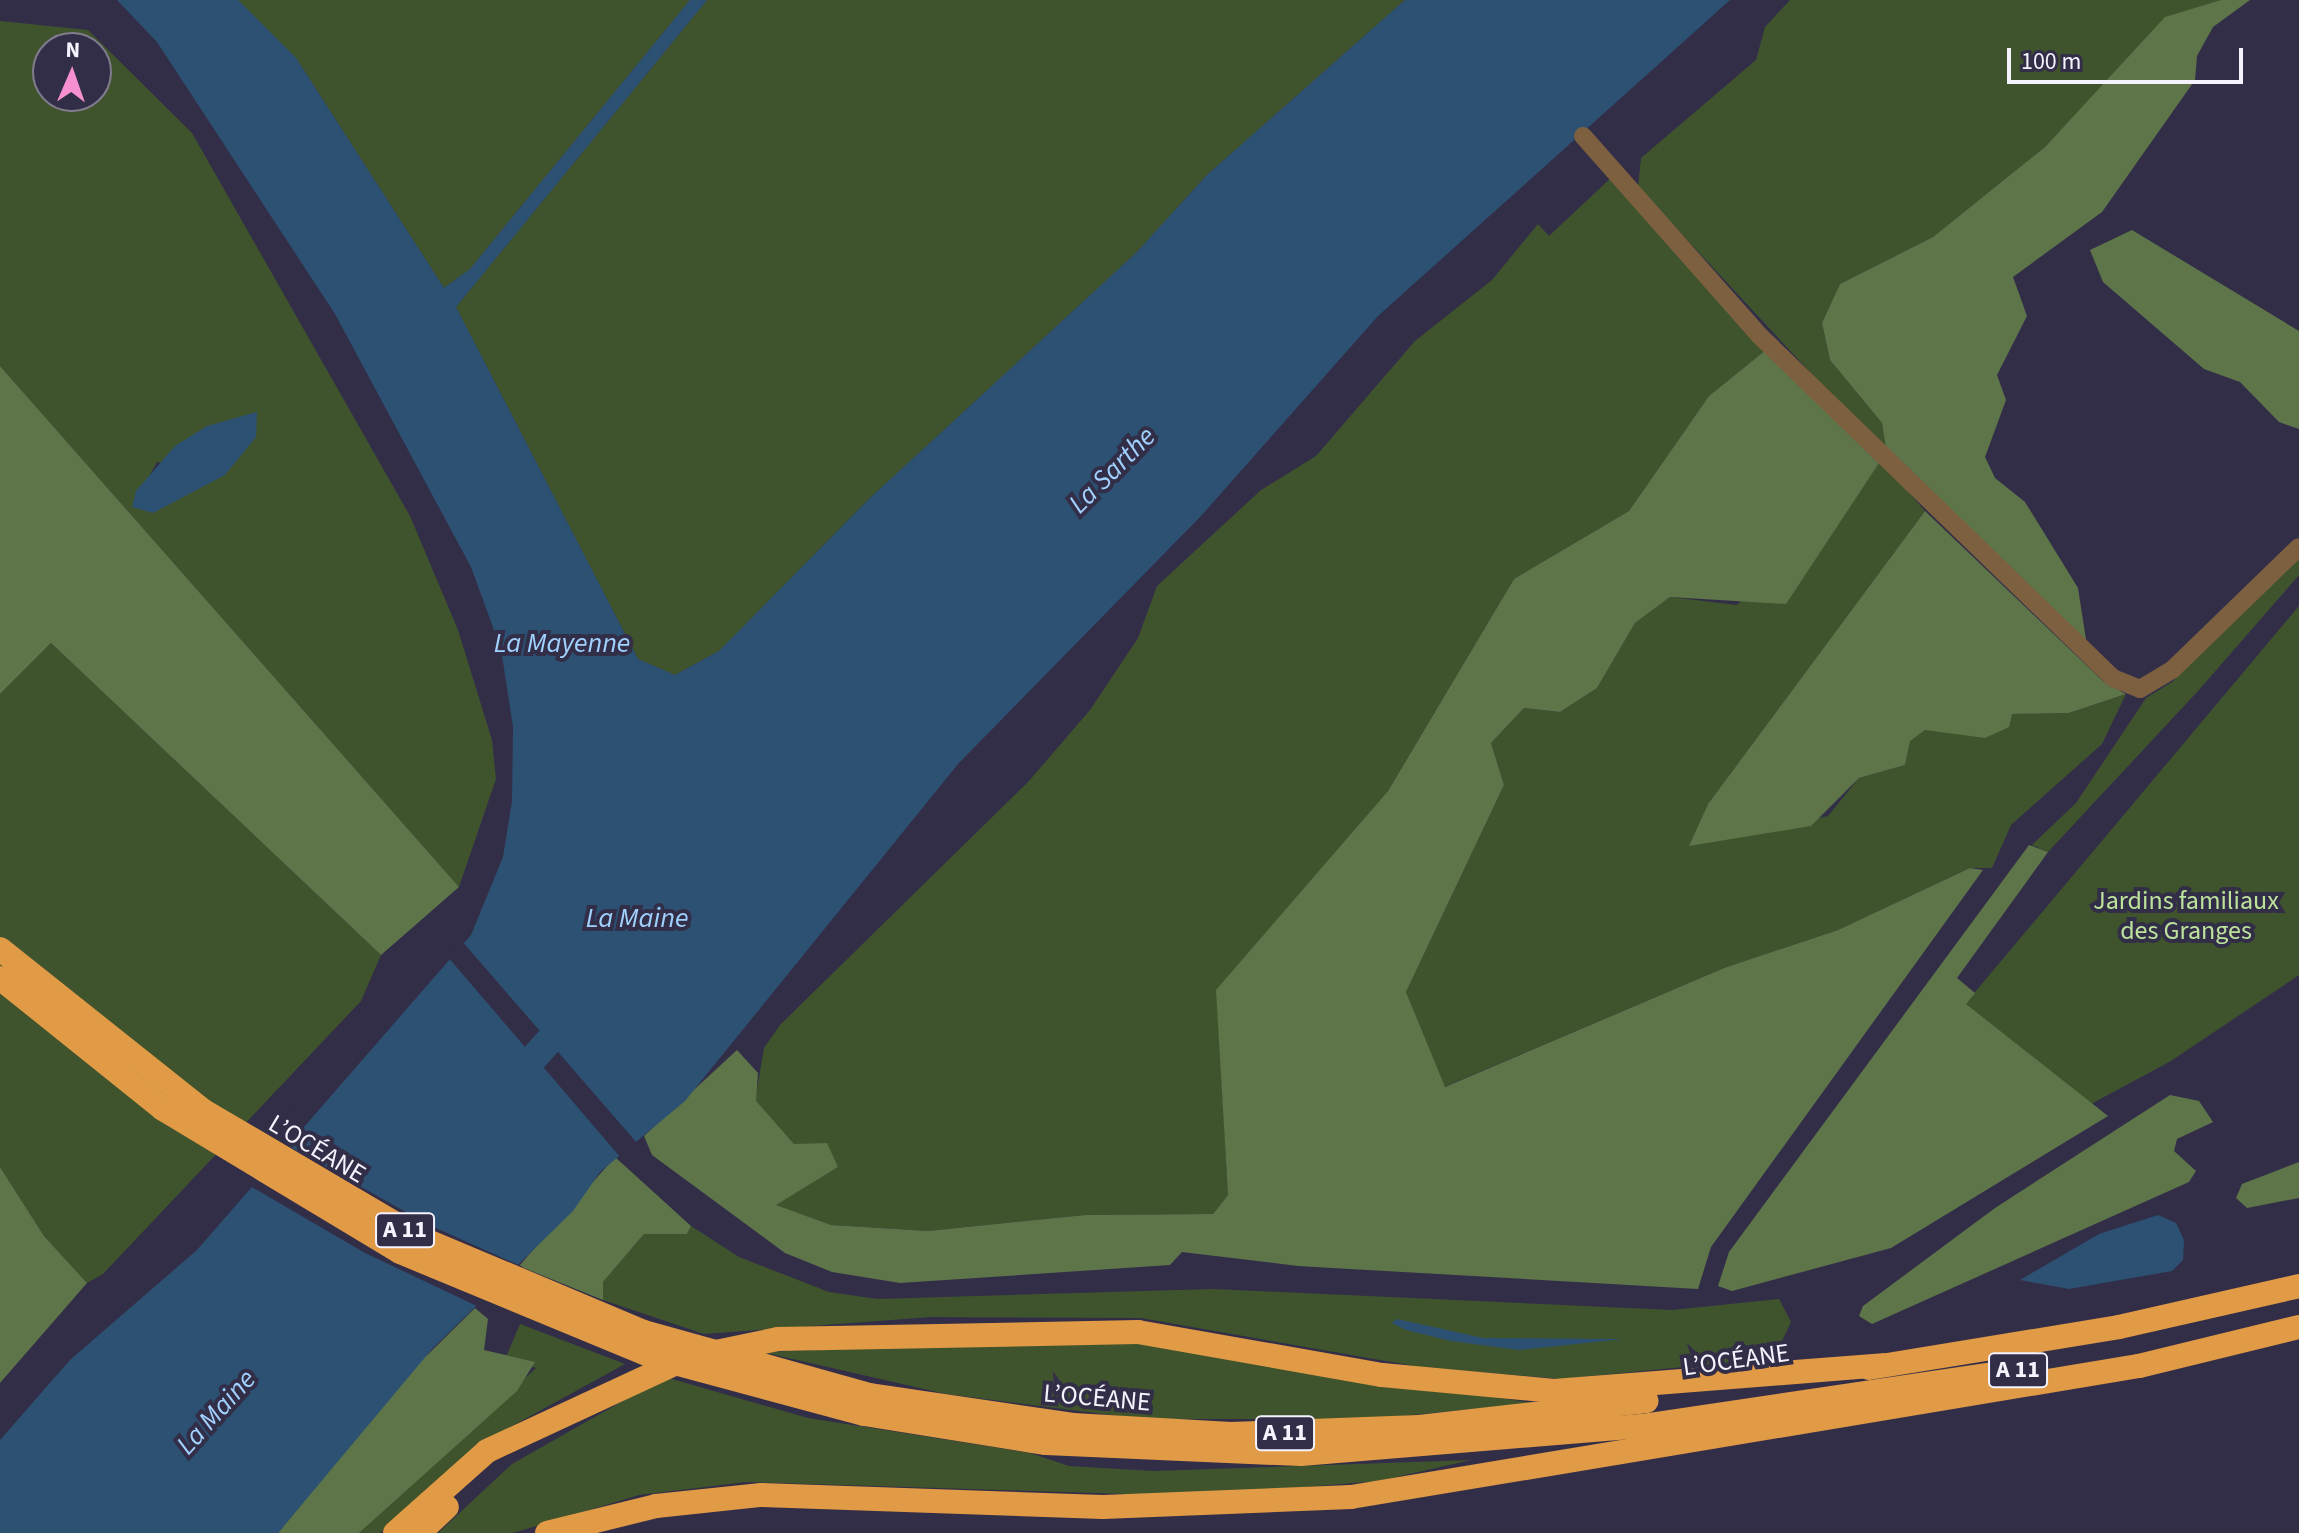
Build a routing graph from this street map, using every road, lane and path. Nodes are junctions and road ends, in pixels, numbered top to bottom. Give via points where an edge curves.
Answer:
1 (1583, 136) dead end
2 (2299, 547) edge
3 (0, 949) edge
4 (0, 978) edge
5 (2299, 1286) edge
6 (2299, 1314) edge
7 (2299, 1327) edge
8 (1883, 1365) junction
9 (1710, 1386) junction
10 (867, 1404) junction
11 (516, 1443) junction
12 (627, 1513) junction
13 (395, 1533) edge
14 (419, 1533) edge
15 (547, 1533) edge
16 (593, 1533) edge

1 - 2 street via 1760,336 2113,678 2140,689 2173,669
3 - 10 highway, L’OCÉANE / A 11, bridge via 204,1111 418,1237 644,1332
4 - 10 highway, L’OCÉANE / A 11, bridge via 163,1109 400,1252 656,1358
5 - 8 highway, L’OCÉANE / A 11 via 2119,1327
6 - 10 highway, L’OCÉANE / A 11 via 2153,1348 1733,1413 1411,1449 1234,1454 1046,1443
7 - 12 highway via 2139,1366 1284,1504 1103,1507 776,1494
8 - 9 highway, L’OCÉANE / A 11 via 1769,1384
8 - 9 highway via 1788,1368
9 - 10 highway, L’OCÉANE / A 11 via 1450,1424 1231,1434
9 - 11 highway via 1507,1390 1138,1332 823,1335 687,1358 602,1394
11 - 13 highway via 487,1451
11 - 14 highway
12 - 15 highway
12 - 16 highway

